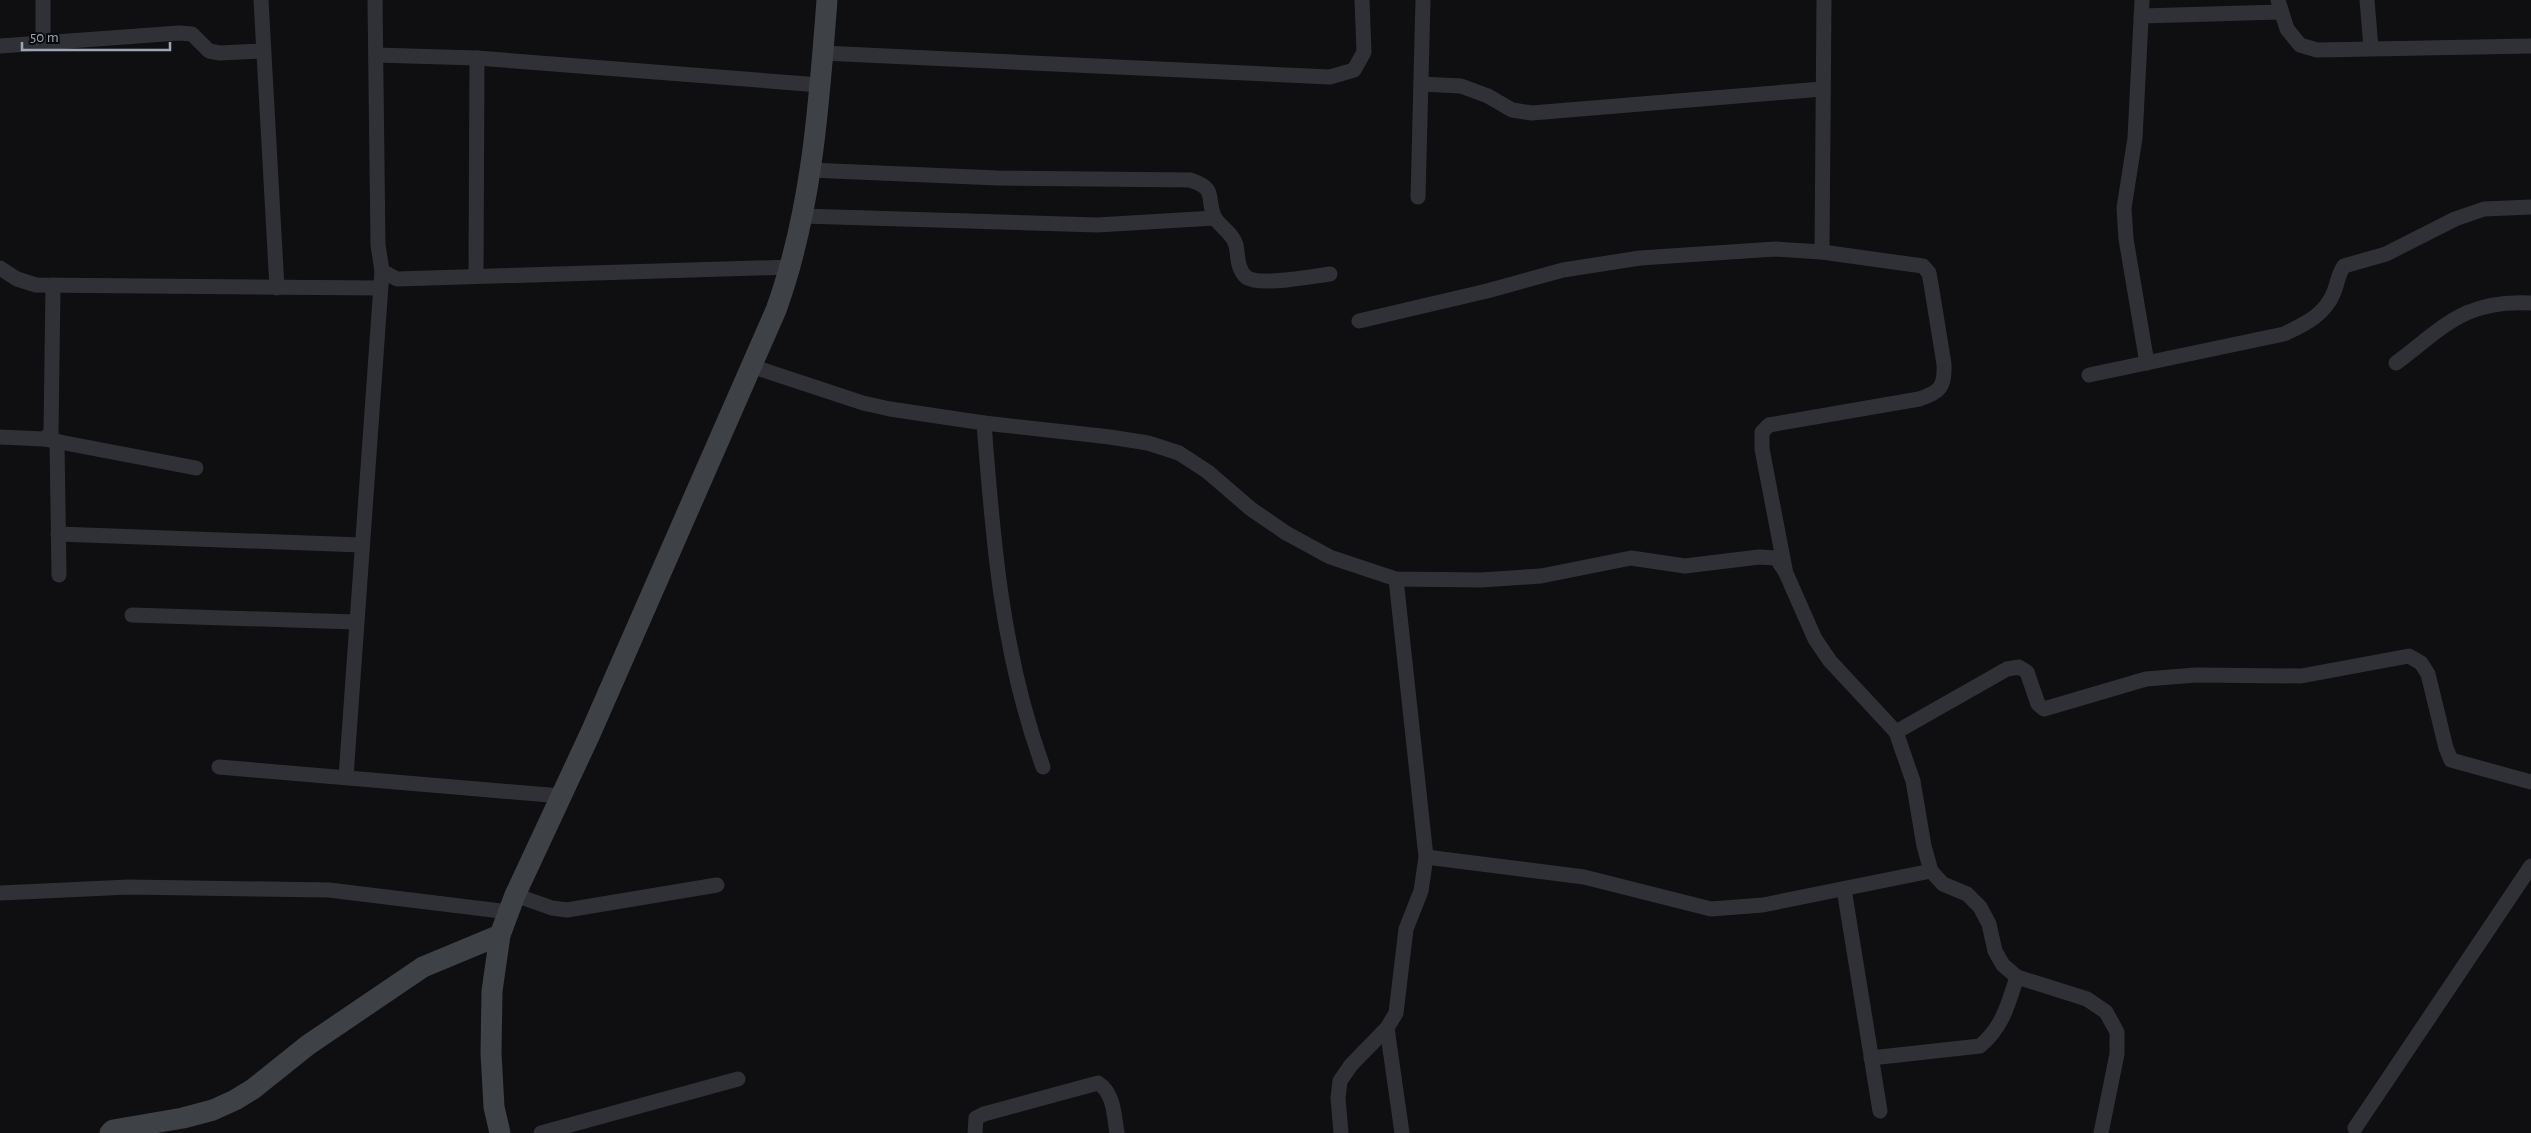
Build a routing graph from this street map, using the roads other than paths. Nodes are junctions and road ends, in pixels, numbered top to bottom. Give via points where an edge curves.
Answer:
1 (43, 0) edge
2 (261, 0) edge
3 (375, 0) edge
4 (828, 0) edge
5 (1362, 0) edge
6 (1423, 0) edge
7 (1824, 0) edge
8 (2142, 0) edge
9 (2368, 0) edge
10 (2279, 6) edge
11 (2141, 16) junction
12 (43, 43) junction
13 (0, 46) edge
14 (2531, 46) edge
15 (2371, 48) junction
16 (263, 51) junction
17 (823, 53) junction
18 (376, 55) junction
19 (477, 58) junction
20 (1421, 84) junction
21 (820, 86) junction
22 (1822, 89) junction
23 (809, 170) junction
24 (1418, 196) dead end
25 (2531, 207) edge
26 (802, 216) junction
27 (1215, 218) junction
28 (1822, 252) junction
29 (792, 267) junction
30 (0, 268) edge
31 (382, 271) junction
32 (1330, 274) dead end
33 (476, 276) junction
34 (53, 285) junction
35 (277, 288) junction
36 (380, 288) junction
37 (2531, 303) edge
38 (1359, 321) dead end
39 (2147, 363) junction
40 (2396, 363) dead end
41 (750, 366) junction
42 (2089, 375) dead end
43 (984, 423) junction
44 (0, 437) edge
45 (50, 440) junction
46 (196, 468) dead end
47 (58, 534) junction
48 (361, 545) junction
49 (1786, 571) junction
50 (59, 575) dead end
51 (1396, 579) junction
52 (132, 615) dead end
53 (355, 622) junction
54 (1896, 732) junction
55 (219, 766) dead end
56 (1043, 767) dead end
57 (346, 778) junction
58 (2531, 782) edge
59 (561, 796) junction
60 (1426, 857) junction
61 (2531, 866) edge
62 (1931, 871) junction
63 (717, 885) dead end
64 (1844, 889) junction
65 (0, 893) edge
66 (512, 903) junction
67 (500, 935) junction
68 (2017, 977) junction
69 (1387, 1028) junction
70 (1871, 1058) junction
71 (738, 1079) dead end
72 (1880, 1110) dead end
73 (2355, 1128) dead end
74 (110, 1133) edge
75 (500, 1133) edge
76 (541, 1133) edge
77 (975, 1133) edge
78 (1117, 1133) edge
79 (1341, 1133) edge
80 (1402, 1133) edge
81 (2101, 1133) edge

1 - 12 street
2 - 16 street
3 - 18 street
4 - 17 main road
5 - 17 street via 1364,52 1354,70 1330,77
6 - 20 street
7 - 22 street
8 - 11 street
9 - 15 street
10 - 11 street
10 - 15 street via 2287,29 2300,45 2317,50
11 - 39 street via 2135,138 2124,208
12 - 13 street
12 - 16 street via 179,33 192,34 209,51
14 - 15 street
16 - 35 street
17 - 21 main road
18 - 19 street
18 - 31 street via 378,246
19 - 21 street
19 - 33 street
20 - 22 street via 1461,86 1512,110 1532,113
20 - 24 street
21 - 23 main road
22 - 28 street
23 - 26 main road
23 - 27 street via 998,178 1190,180 1202,184 1210,196
25 - 39 street via 2484,209 2455,219 2386,254 2344,266 2323,311 2284,334
26 - 27 street via 1097,225
26 - 29 main road
27 - 32 street via 1236,243 1238,264 1246,277 1260,281
28 - 38 street via 1748,250 1605,262
28 - 49 street via 1922,266 1929,273 1944,376 1941,388 1919,399 1769,426 1762,432 1762,449
29 - 33 street
29 - 41 main road
30 - 34 street via 17,279 36,285
31 - 33 street via 397,279
31 - 36 street
34 - 35 street
34 - 45 street
35 - 36 street
36 - 48 street
37 - 40 street via 2496,303 2474,308
39 - 42 street
41 - 43 street via 864,403
41 - 59 main road
43 - 51 street via 1110,437 1179,452 1286,533 1330,558
43 - 56 street via 992,532 1001,598 1025,718
44 - 45 street
45 - 46 street
45 - 47 street
47 - 48 street
47 - 50 street
48 - 53 street
49 - 51 street via 1776,558 1685,566 1632,558 1540,576 1481,580
49 - 54 street via 1815,639 1830,661
51 - 60 street
52 - 53 street
53 - 57 street
54 - 58 street via 2007,669 2019,667 2027,672 2038,704 2044,709 2146,679 2196,674 2301,676 2409,656 2421,663 2428,674 2451,760
54 - 62 street via 1913,781
55 - 57 street
57 - 59 street
59 - 66 main road
60 - 64 street via 1584,878 1711,909 1763,905
60 - 69 street via 1421,891 1406,929 1396,1013
61 - 73 street
62 - 64 street
62 - 68 street via 1943,884 1967,894 1980,907 2002,965
63 - 66 street via 567,910
64 - 70 street
65 - 66 street via 129,887 320,890
66 - 67 main road
67 - 74 main road via 422,967 235,1100 213,1110
67 - 75 main road via 492,991 491,1052 494,1107
68 - 70 street via 2001,1022 1980,1046
68 - 81 street via 2087,999 2106,1012 2117,1032 2117,1054
69 - 79 street via 1340,1081
69 - 80 street
70 - 72 street
71 - 76 street
77 - 78 street via 976,1118 984,1114 1098,1083 1110,1096

